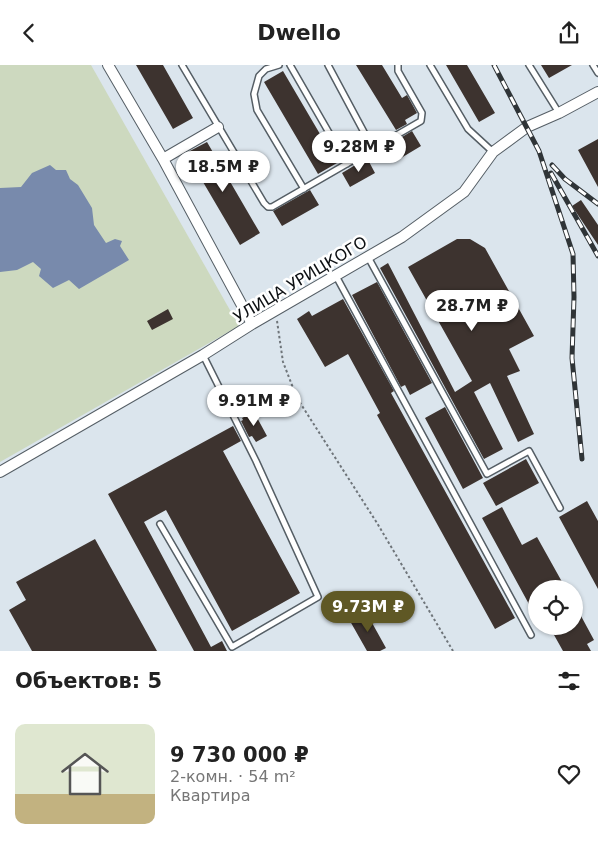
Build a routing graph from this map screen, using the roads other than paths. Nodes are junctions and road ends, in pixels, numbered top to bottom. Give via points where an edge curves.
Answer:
1 (108, 65) edge
2 (182, 65) edge
3 (278, 65) edge
4 (290, 65) edge
5 (328, 65) edge
6 (398, 65) edge
7 (430, 65) edge
8 (529, 65) edge
9 (594, 65) edge
10 (598, 73) edge
11 (598, 92) edge
12 (559, 113) junction
13 (218, 127) junction
14 (373, 149) junction
15 (493, 152) junction
16 (163, 159) junction
17 (348, 164) junction
18 (304, 189) junction
19 (367, 257) junction
20 (335, 275) junction
21 (252, 324) junction
22 (203, 355) junction
23 (0, 472) edge
24 (560, 508) dead end
25 (160, 524) dead end
26 (528, 629) edge

1 - 16 street
2 - 13 lane
3 - 18 lane via 258,76 254,94 257,110
4 - 17 lane
5 - 14 lane
6 - 14 lane via 398,71 422,113 421,121
7 - 15 lane via 468,129
8 - 12 lane
9 - 10 lane
11 - 12 street, УЛИЦА УРИЦКОГО
12 - 15 street, УЛИЦА УРИЦКОГО via 527,127
13 - 16 street
13 - 18 lane via 268,207
14 - 17 lane
15 - 19 street, УЛИЦА УРИЦКОГО via 464,192 402,237
16 - 21 street
17 - 18 lane
19 - 20 street, УЛИЦА УРИЦКОГО
19 - 24 lane via 487,474 529,451
20 - 21 street, УЛИЦА УРИЦКОГО
20 - 26 lane
21 - 22 street, УЛИЦА УРИЦКОГО
22 - 23 street, УЛИЦА УРИЦКОГО
22 - 25 lane via 318,597 232,647

